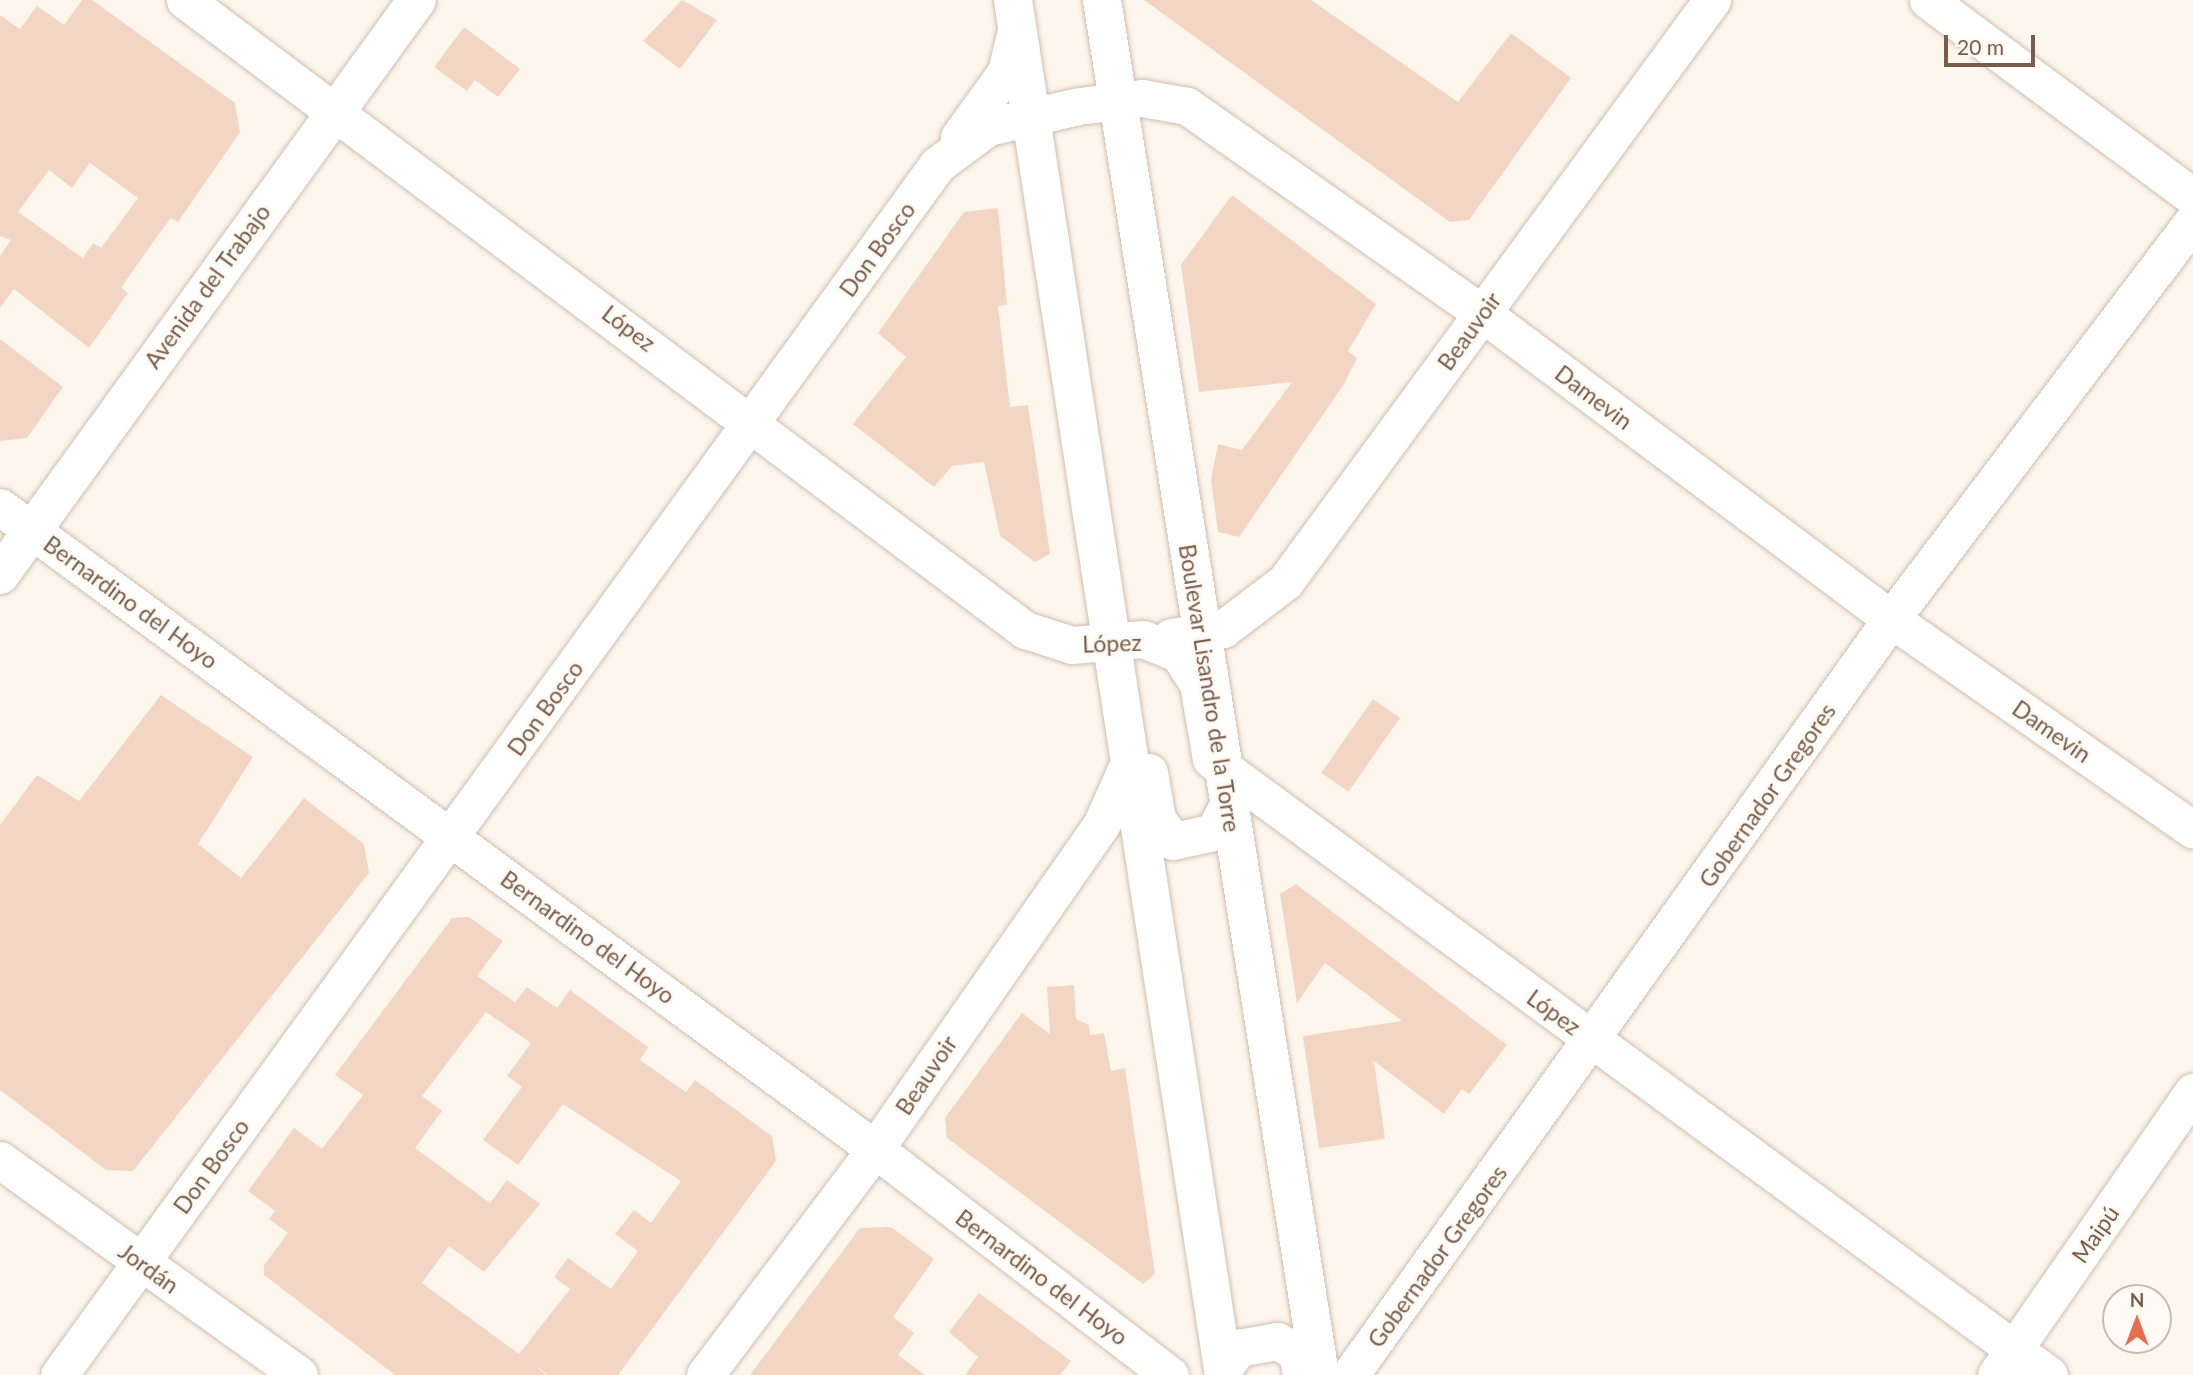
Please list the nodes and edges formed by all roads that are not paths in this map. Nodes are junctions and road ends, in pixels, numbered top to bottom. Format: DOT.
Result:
graph roads {
  1 [pos="186,0"];
  2 [pos="417,0"];
  3 [pos="1102,0"];
  4 [pos="1712,0"];
  5 [pos="1928,0"];
  6 [pos="1020,9"];
  7 [pos="1095,103"];
  8 [pos="336,107"];
  9 [pos="1032,114"];
  10 [pos="937,166"];
  11 [pos="2193,197"];
  12 [pos="2193,221"];
  13 [pos="1482,313"];
  14 [pos="755,423"];
  15 [pos="0,507"];
  16 [pos="32,529"];
  17 [pos="0,575"];
  18 [pos="1891,619"];
  19 [pos="1203,633"];
  20 [pos="1120,663"];
  21 [pos="1128,765"];
  22 [pos="1225,786"];
  23 [pos="2193,830"];
  24 [pos="451,836"];
  25 [pos="1594,1041"];
  26 [pos="2193,1092"];
  27 [pos="875,1149"];
  28 [pos="0,1160"];
  29 [pos="141,1263"];
  30 [pos="2005,1363"];
  31 [pos="1224,1373"];
  32 [pos="59,1375"];
  33 [pos="299,1375"];
  34 [pos="705,1375"];
  35 [pos="1170,1375"];
  36 [pos="1301,1375"];
  37 [pos="1320,1375"];
  38 [pos="1350,1375"];
  39 [pos="2049,1375"];
  1 -- 8 [label="street, López"];
  2 -- 8 [label="street, Avenida del Trabajo"];
  3 -- 7 [label="street, Boulevar Lisandro de la Torre"];
  4 -- 13 [label="street, Beauvoir"];
  5 -- 11 [label="street"];
  6 -- 7 [label="street, Damevin"];
  6 -- 9 [label="street"];
  6 -- 10 [label="street"];
  7 -- 9 [label="street, Don Bosco"];
  7 -- 13 [label="street, Damevin"];
  7 -- 19 [label="street, Boulevar Lisandro de la Torre"];
  8 -- 14 [label="street, López"];
  8 -- 16 [label="street, Avenida del Trabajo"];
  9 -- 10 [label="street, Don Bosco"];
  9 -- 20 [label="street"];
  10 -- 14 [label="street, Don Bosco"];
  12 -- 18 [label="street, Gobernador Gregores"];
  13 -- 18 [label="street, Damevin"];
  13 -- 19 [label="street, Beauvoir"];
  14 -- 20 [label="street, López"];
  14 -- 24 [label="street, Don Bosco"];
  15 -- 16 [label="street, Bernardino del Hoyo"];
  16 -- 17 [label="street, Avenida del Trabajo"];
  16 -- 24 [label="street, Bernardino del Hoyo"];
  18 -- 23 [label="street, Damevin"];
  18 -- 25 [label="street, Gobernador Gregores"];
  19 -- 20 [label="street, Beauvoir"];
  19 -- 22 [label="street, Boulevar Lisandro de la Torre"];
  20 -- 21 [label="street"];
  20 -- 22 [label="street, López"];
  20 -- 22 [label="street"];
  21 -- 27 [label="street, Beauvoir"];
  21 -- 31 [label="street"];
  22 -- 25 [label="street, López"];
  22 -- 37 [label="street, Boulevar Lisandro de la Torre"];
  24 -- 27 [label="street, Bernardino del Hoyo"];
  24 -- 29 [label="street, Don Bosco"];
  25 -- 30 [label="street, López"];
  25 -- 38 [label="street, Gobernador Gregores"];
  26 -- 30 [label="street, Maipú"];
  27 -- 34 [label="street, Beauvoir"];
  27 -- 35 [label="street, Bernardino del Hoyo"];
  28 -- 29 [label="street, Jordán"];
  29 -- 32 [label="street, Don Bosco"];
  29 -- 33 [label="street, Jordán"];
  30 -- 39 [label="street, López"];
  31 -- 36 [label="street"];
}
